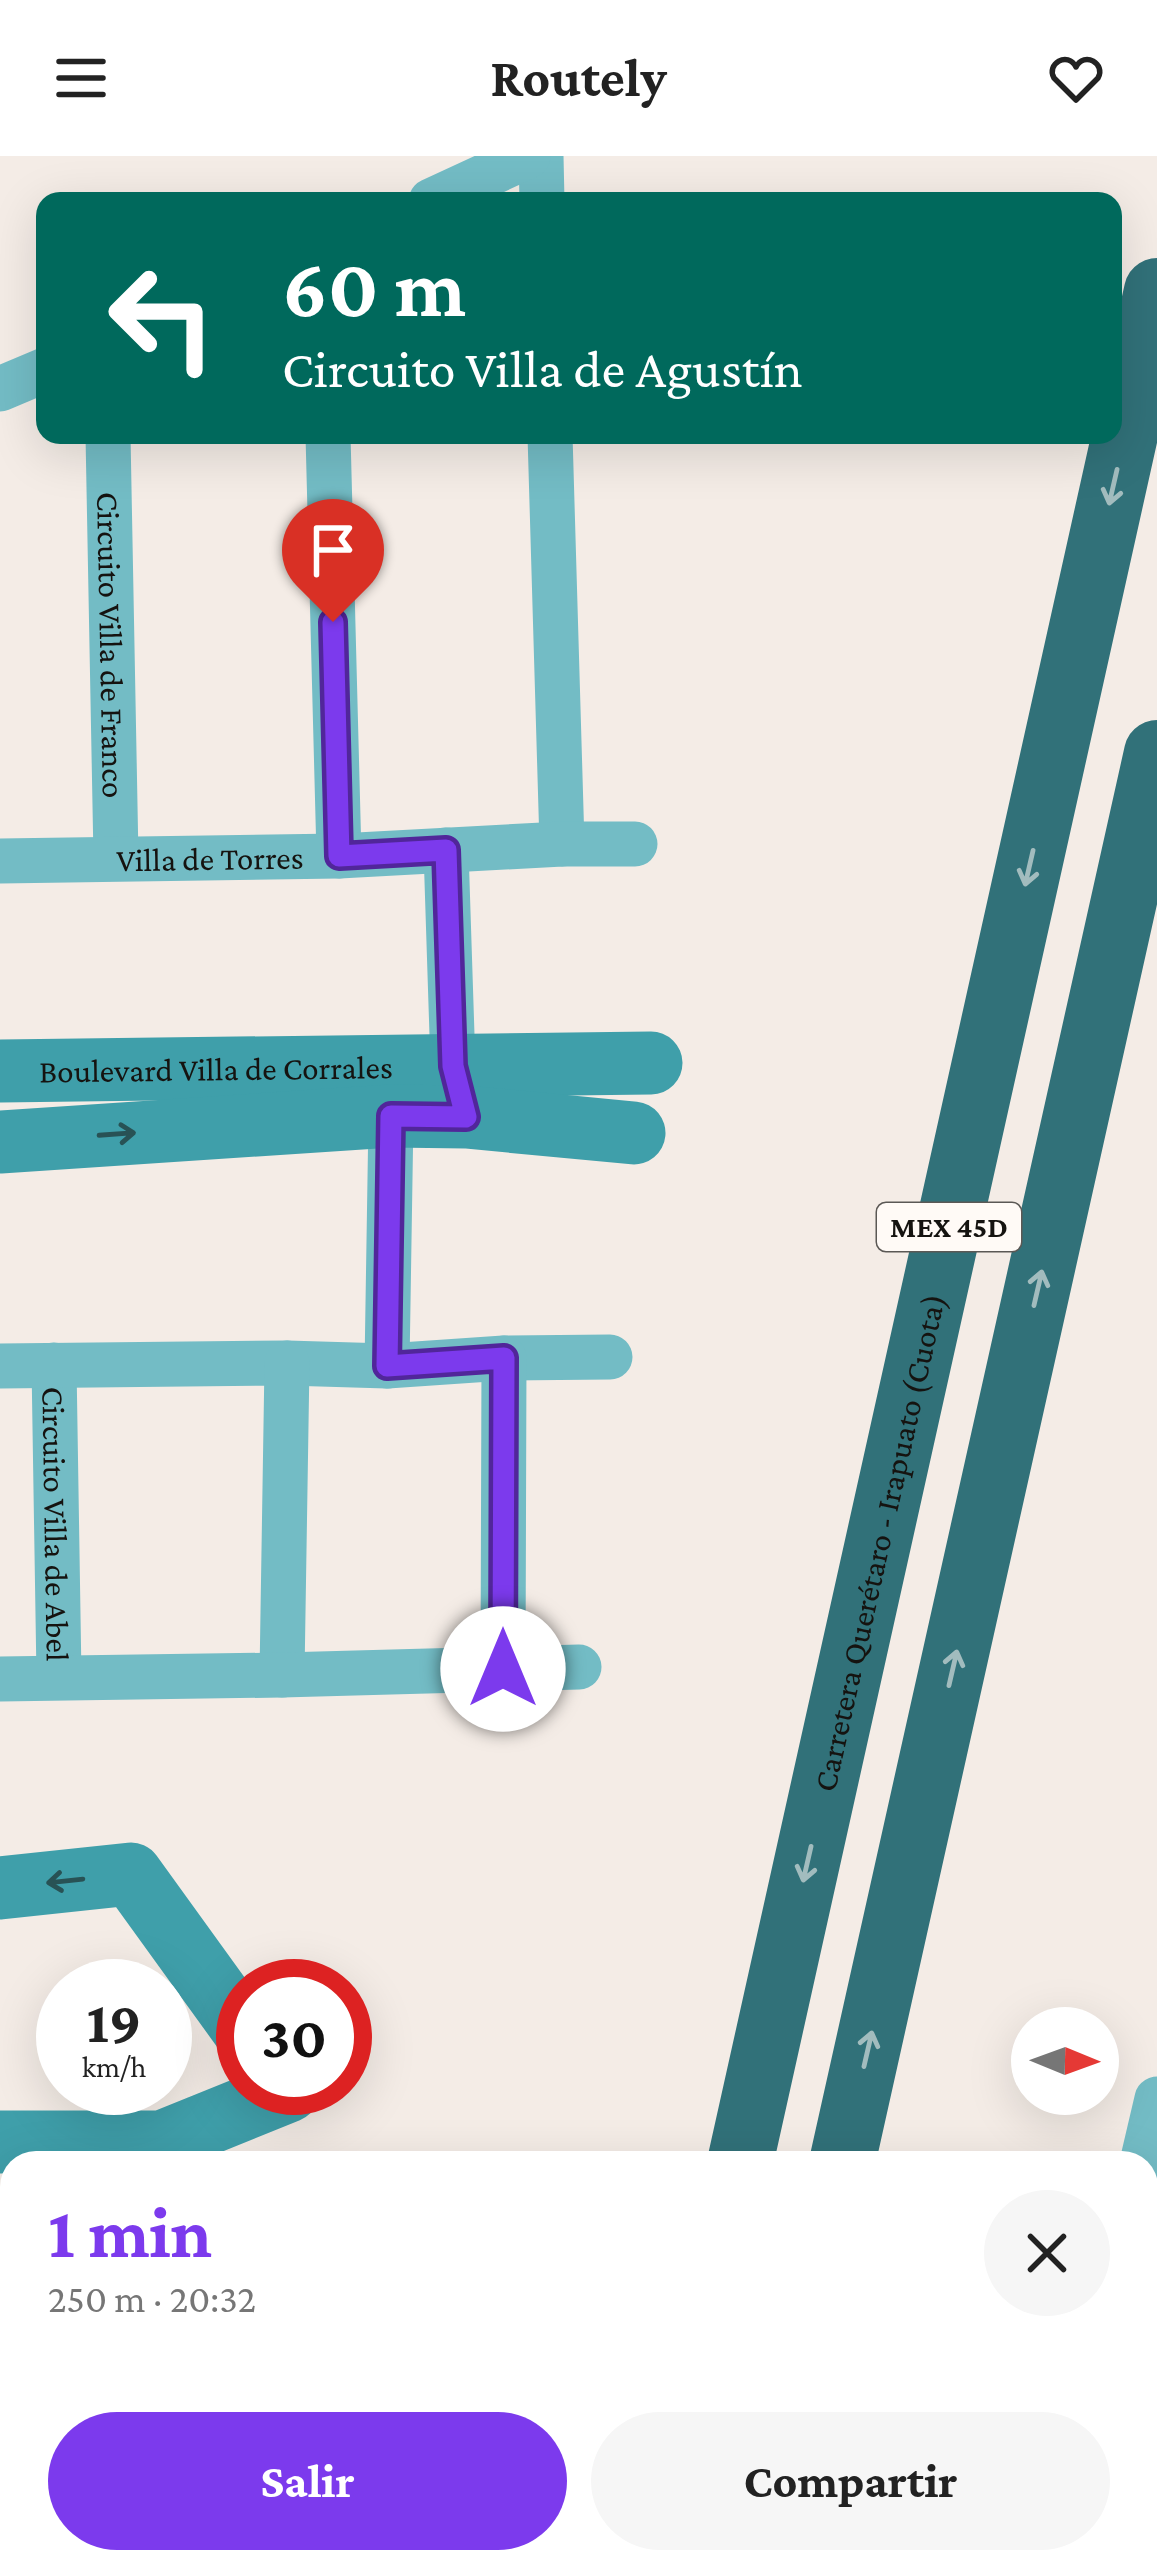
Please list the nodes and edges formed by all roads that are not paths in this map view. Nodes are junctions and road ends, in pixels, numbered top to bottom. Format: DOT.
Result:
graph roads {
  1 [pos="528,156"];
  2 [pos="541,156"];
  3 [pos="450,192"];
  4 [pos="542,192"];
  5 [pos="1157,291"];
  6 [pos="36,374"];
  7 [pos="0,389"];
  8 [pos="108,444"];
  9 [pos="328,444"];
  10 [pos="550,444"];
  11 [pos="1157,753"];
  12 [pos="562,844"];
  13 [pos="635,844"];
  14 [pos="446,850"];
  15 [pos="339,856"];
  16 [pos="116,858"];
  17 [pos="0,861"];
  18 [pos="651,1063"];
  19 [pos="0,1071"];
  20 [pos="381,1091"];
  21 [pos="460,1091"];
  22 [pos="634,1133"];
  23 [pos="0,1142"];
  24 [pos="610,1357"];
  25 [pos="504,1358"];
  26 [pos="287,1363"];
  27 [pos="54,1365"];
  28 [pos="0,1366"];
  29 [pos="387,1366"];
  30 [pos="579,1667"];
  31 [pos="503,1669"];
  32 [pos="282,1676"];
  33 [pos="59,1677"];
  34 [pos="0,1679"];
  35 [pos="0,1888"];
  36 [pos="216,1992"];
  37 [pos="1157,2099"];
  38 [pos="236,2115"];
  39 [pos="0,2142"];
  40 [pos="147,2151"];
  41 [pos="165,2151"];
  42 [pos="743,2151"];
  43 [pos="845,2151"];
  44 [pos="1145,2151"];
  1 -- 3 [label="street"];
  2 -- 4 [label="street"];
  5 -- 42 [label="highway, Carretera Querétaro - Irapuato (Cuota) / MEX 45D, one-way"];
  6 -- 7 [label="street"];
  8 -- 16 [label="street, Circuito Villa de Franco"];
  9 -- 15 [label="street"];
  10 -- 12 [label="street"];
  43 -- 11 [label="highway, MEX 45D, one-way"];
  12 -- 13 [label="street, Villa de Torres"];
  12 -- 14 [label="street, Villa de Torres"];
  14 -- 15 [label="street, Villa de Torres"];
  14 -- 21 [label="street"];
  15 -- 16 [label="street, Villa de Torres"];
  16 -- 17 [label="street, Villa de Torres"];
  18 -- 21 [label="street, Boulevard Villa de Corrales"];
  19 -- 20 [label="street, Boulevard Villa de Corrales"];
  20 -- 21 [label="street, Boulevard Villa de Corrales"];
  23 -- 20 [label="street, Boulevard Villa de Corrales, one-way"];
  20 -- 29 [label="street"];
  21 -- 22 [label="street, Boulevard Villa de Corrales"];
  24 -- 25 [label="street"];
  25 -- 29 [label="street"];
  25 -- 31 [label="street"];
  26 -- 27 [label="street"];
  26 -- 29 [label="street"];
  26 -- 32 [label="street"];
  27 -- 28 [label="street, Circuito Villa de Abel"];
  27 -- 33 [label="street, Circuito Villa de Abel"];
  30 -- 31 [label="street"];
  31 -- 32 [label="street"];
  32 -- 33 [label="street"];
  33 -- 34 [label="street, Circuito Villa de Abel"];
  36 -- 35 [label="street, one-way"];
  37 -- 44 [label="street"];
  38 -- 41 [label="street"];
  39 -- 40 [label="street"];
}
